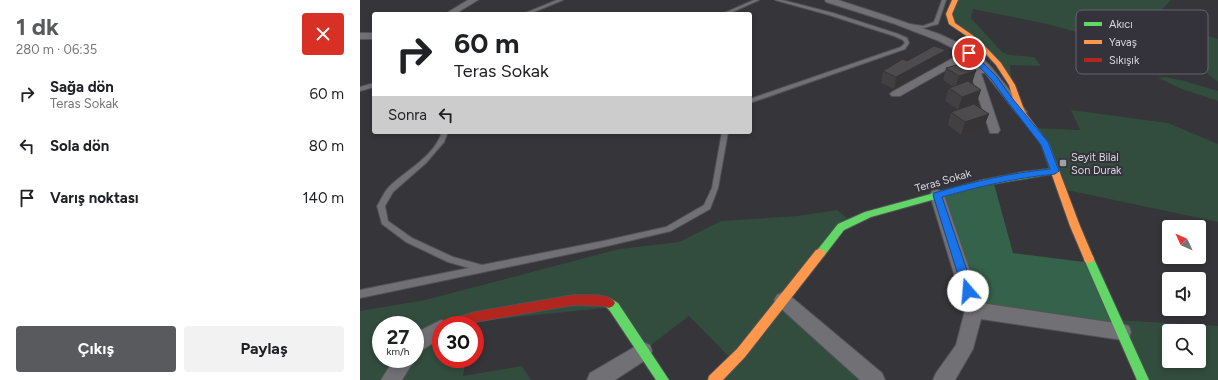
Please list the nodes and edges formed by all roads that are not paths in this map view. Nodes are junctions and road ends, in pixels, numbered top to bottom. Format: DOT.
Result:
graph roads {
  1 [pos="474,0"];
  2 [pos="561,0"];
  3 [pos="757,0"];
  4 [pos="777,0"];
  5 [pos="828,0"];
  6 [pos="944,0"];
  7 [pos="955,0"];
  8 [pos="453,12"];
  9 [pos="530,12"];
  10 [pos="729,12"];
  11 [pos="906,25"];
  12 [pos="360,36"];
  13 [pos="372,36"];
  14 [pos="969,53"];
  15 [pos="986,68"];
  16 [pos="372,86"];
  17 [pos="360,89"];
  18 [pos="896,94"];
  19 [pos="752,100"];
  20 [pos="1021,112"];
  21 [pos="994,130"];
  22 [pos="444,134"];
  23 [pos="725,134"];
  24 [pos="1055,171"];
  25 [pos="937,195"];
  26 [pos="484,269"];
  27 [pos="360,294"];
  28 [pos="783,300"];
  29 [pos="974,310"];
  30 [pos="481,316"];
  31 [pos="1122,332"];
  32 [pos="643,351"];
  33 [pos="399,368"];
  34 [pos="945,379"];
  35 [pos="391,380"];
  36 [pos="597,380"];
  37 [pos="663,380"];
  38 [pos="714,380"];
  39 [pos="875,380"];
  40 [pos="1143,380"];
  1 -- 8 [label="street"];
  2 -- 9 [label="lane"];
  3 -- 10 [label="lane"];
  4 -- 19 [label="lane"];
  5 -- 11 [label="street"];
  6 -- 11 [label="lane"];
  7 -- 20 [label="street"];
  11 -- 14 [label="street"];
  12 -- 13 [label="street"];
  14 -- 15 [label="street"];
  14 -- 18 [label="street"];
  15 -- 20 [label="street"];
  15 -- 21 [label="street"];
  16 -- 17 [label="lane"];
  20 -- 24 [label="street"];
  22 -- 26 [label="lane"];
  23 -- 26 [label="lane"];
  24 -- 25 [label="street, Teras Sokak"];
  24 -- 31 [label="street"];
  25 -- 28 [label="street, Teras Sokak"];
  25 -- 29 [label="street"];
  26 -- 27 [label="lane"];
  28 -- 38 [label="street"];
  28 -- 39 [label="street"];
  29 -- 31 [label="street"];
  29 -- 34 [label="street"];
  30 -- 32 [label="street"];
  31 -- 40 [label="street"];
  32 -- 36 [label="street"];
  32 -- 37 [label="street"];
  33 -- 35 [label="street"];
}
